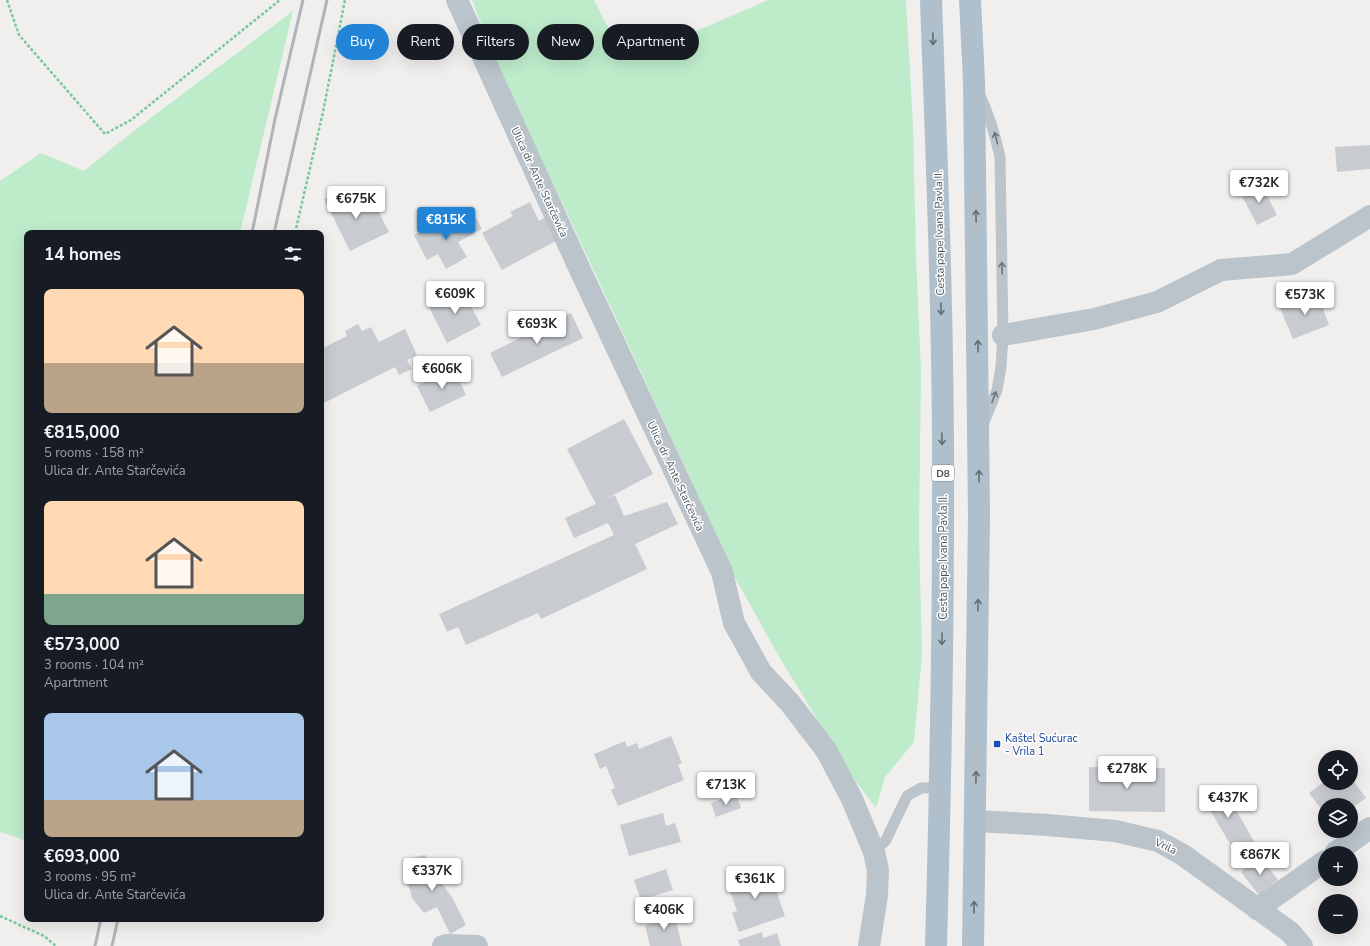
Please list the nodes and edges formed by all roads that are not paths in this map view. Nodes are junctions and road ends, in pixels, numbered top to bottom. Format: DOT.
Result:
graph roads {
  1 [pos="457,0"];
  2 [pos="931,0"];
  3 [pos="970,0"];
  4 [pos="974,81"];
  5 [pos="1370,216"];
  6 [pos="1003,335"];
  7 [pos="979,433"];
  8 [pos="940,787"];
  9 [pos="976,821"];
  10 [pos="1370,828"];
  11 [pos="1345,846"];
  12 [pos="874,852"];
  13 [pos="1318,866"];
  14 [pos="1257,909"];
  15 [pos="444,946"];
  16 [pos="477,946"];
  17 [pos="869,946"];
  18 [pos="936,946"];
  19 [pos="973,946"];
  20 [pos="1302,946"];
  1 -- 12 [label="street, Ulica dr. Ante Starčevića"];
  2 -- 8 [label="main road, Cesta pape Ivana Pavla II. / D8, one-way"];
  3 -- 4 [label="main road"];
  6 -- 4 [label="lane, one-way"];
  7 -- 4 [label="main road, one-way"];
  5 -- 6 [label="street"];
  7 -- 6 [label="lane, one-way"];
  9 -- 7 [label="main road, one-way"];
  8 -- 12 [label="lane"];
  8 -- 18 [label="main road, Cesta pape Ivana Pavla II. / D8"];
  9 -- 14 [label="street, Vrila"];
  19 -- 9 [label="main road, one-way"];
  10 -- 11 [label="street"];
  12 -- 17 [label="street, Ulica dr. Ante Starčevića"];
  13 -- 14 [label="street"];
  14 -- 20 [label="street, Vrila"];
  15 -- 16 [label="street"];
}
